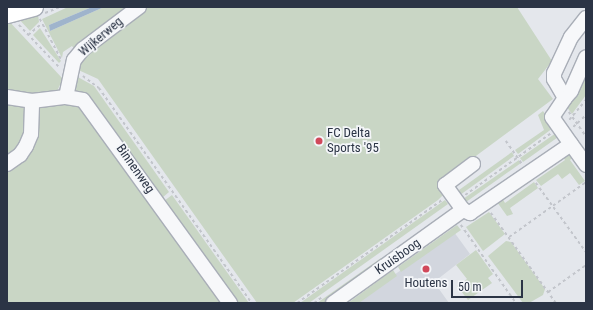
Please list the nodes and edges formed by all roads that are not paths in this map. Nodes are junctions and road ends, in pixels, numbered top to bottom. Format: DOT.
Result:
graph roads {
  1 [pos="34,7"];
  2 [pos="139,7"];
  3 [pos="11,18"];
  4 [pos="586,18"];
  5 [pos="586,57"];
  6 [pos="7,97"];
  7 [pos="66,97"];
  8 [pos="564,100"];
  9 [pos="32,101"];
  10 [pos="571,144"];
  11 [pos="7,164"];
  12 [pos="473,164"];
  13 [pos="586,165"];
  14 [pos="461,216"];
  15 [pos="230,303"];
  16 [pos="333,303"];
  1 -- 3 [label="main road"];
  2 -- 7 [label="street, Wijkerweg"];
  4 -- 8 [label="street"];
  5 -- 8 [label="street"];
  6 -- 9 [label="street, Binnenweg"];
  7 -- 9 [label="street, Binnenweg"];
  7 -- 15 [label="street, Binnenweg"];
  8 -- 10 [label="street"];
  9 -- 11 [label="street"];
  10 -- 13 [label="street"];
  10 -- 14 [label="street, Kruisboog"];
  12 -- 14 [label="street"];
  14 -- 16 [label="street, Kruisboog"];
}
